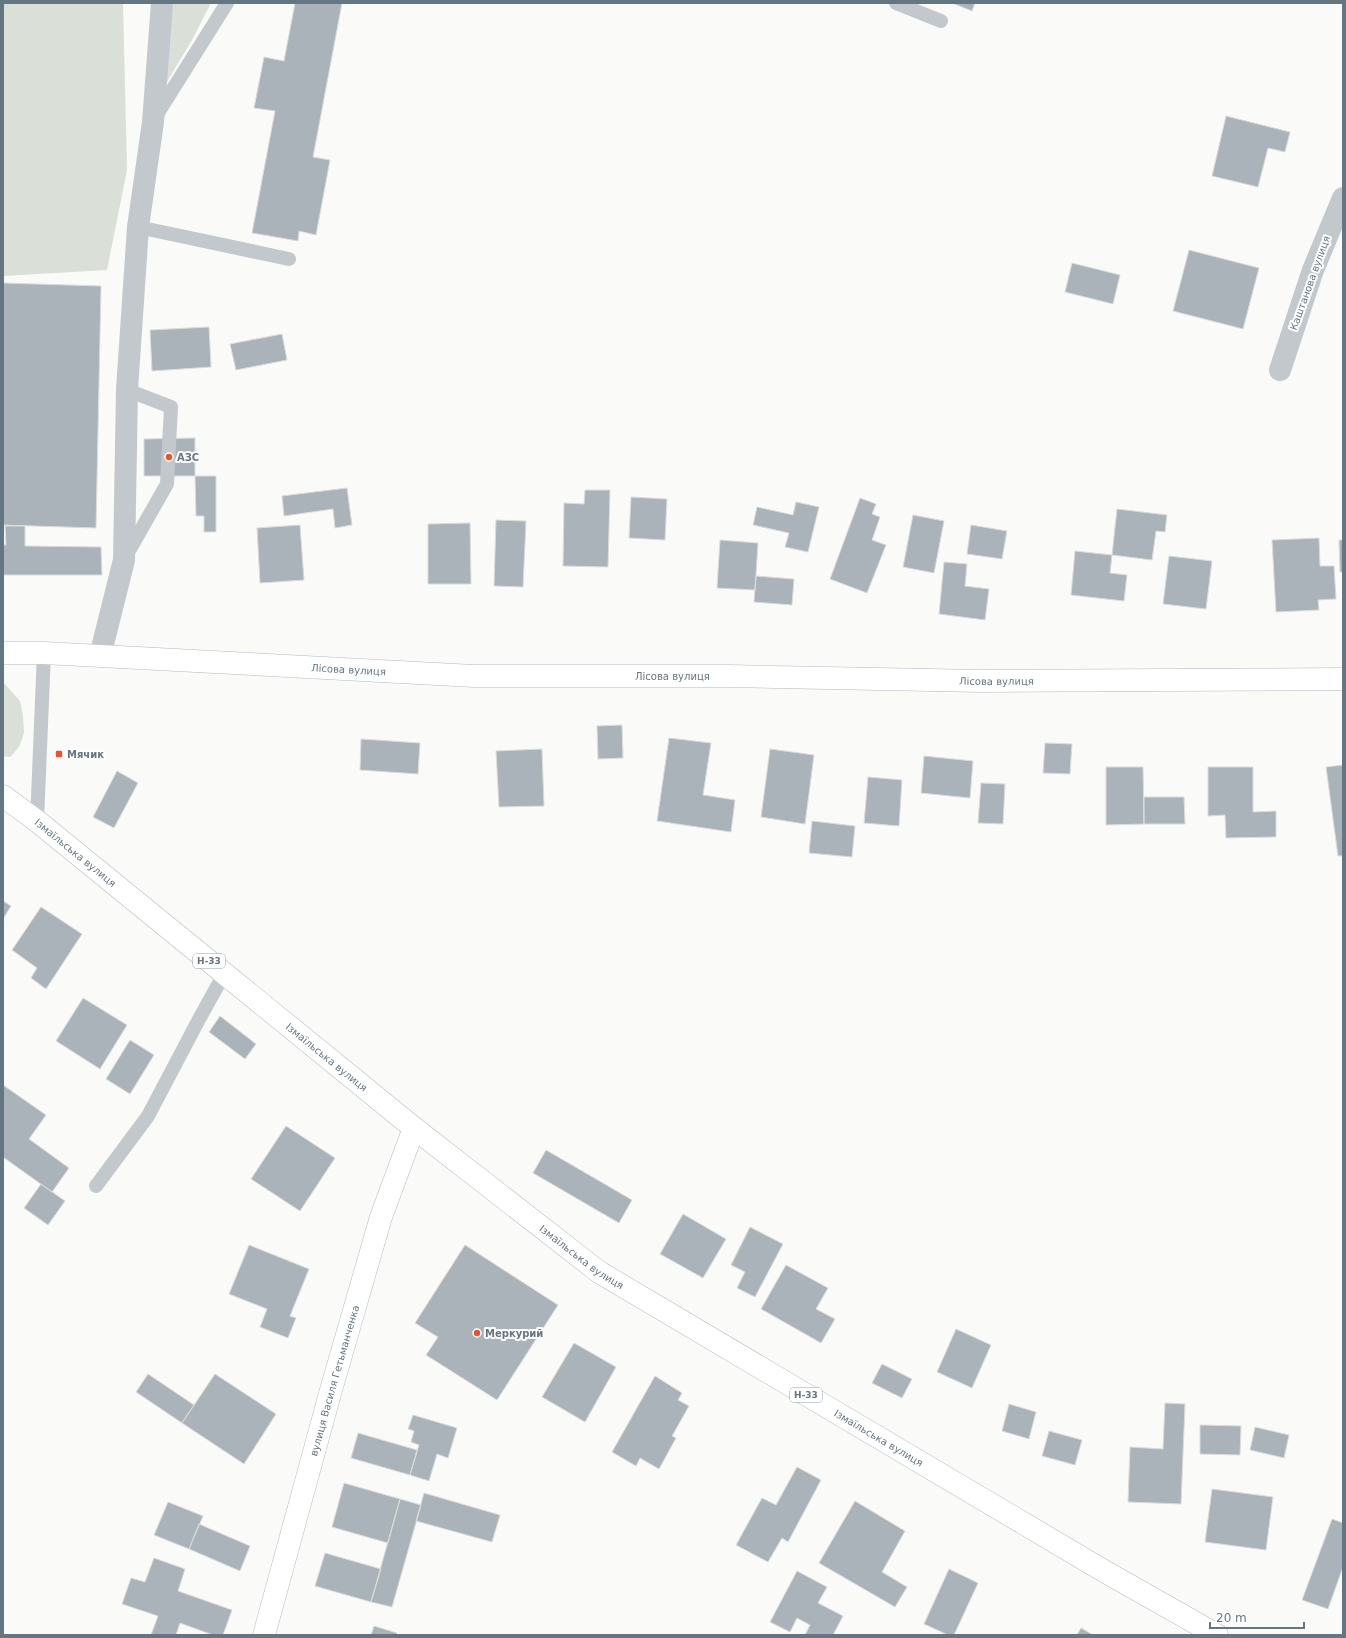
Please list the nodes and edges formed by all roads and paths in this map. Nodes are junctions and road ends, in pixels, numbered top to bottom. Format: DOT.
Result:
graph roads {
  1 [pos="162,3"];
  2 [pos="227,3"];
  3 [pos="896,3"];
  4 [pos="941,21"];
  5 [pos="153,122"];
  6 [pos="1343,198"];
  7 [pos="138,227"];
  8 [pos="289,259"];
  9 [pos="1280,370"];
  10 [pos="127,390"];
  11 [pos="124,560"];
  12 [pos="3,653"];
  13 [pos="44,653"];
  14 [pos="100,656"];
  15 [pos="1343,679"];
  16 [pos="3,796"];
  17 [pos="37,822"];
  18 [pos="224,974"];
  19 [pos="414,1128"];
  20 [pos="96,1186"];
  21 [pos="264,1635"];
  22 [pos="1217,1635"];
  1 -- 5 [label="street"];
  2 -- 5 [label="lane"];
  3 -- 4 [label="lane"];
  5 -- 7 [label="street"];
  6 -- 9 [label="street, Каштанова вулиця"];
  7 -- 8 [label="lane"];
  7 -- 10 [label="street"];
  10 -- 11 [label="street"];
  10 -- 11 [label="lane"];
  11 -- 14 [label="street"];
  12 -- 13 [label="main road, Лісова вулиця"];
  13 -- 14 [label="main road, Лісова вулиця"];
  13 -- 17 [label="lane"];
  14 -- 15 [label="main road, Лісова вулиця"];
  16 -- 17 [label="main road, Ізмаїльська вулиця / Н-33"];
  17 -- 18 [label="main road, Ізмаїльська вулиця / Н-33"];
  18 -- 19 [label="main road, Ізмаїльська вулиця / Н-33"];
  18 -- 20 [label="lane"];
  19 -- 21 [label="main road, вулиця Василя Гетьманченка"];
  19 -- 22 [label="main road, Ізмаїльська вулиця / Н-33"];
}
